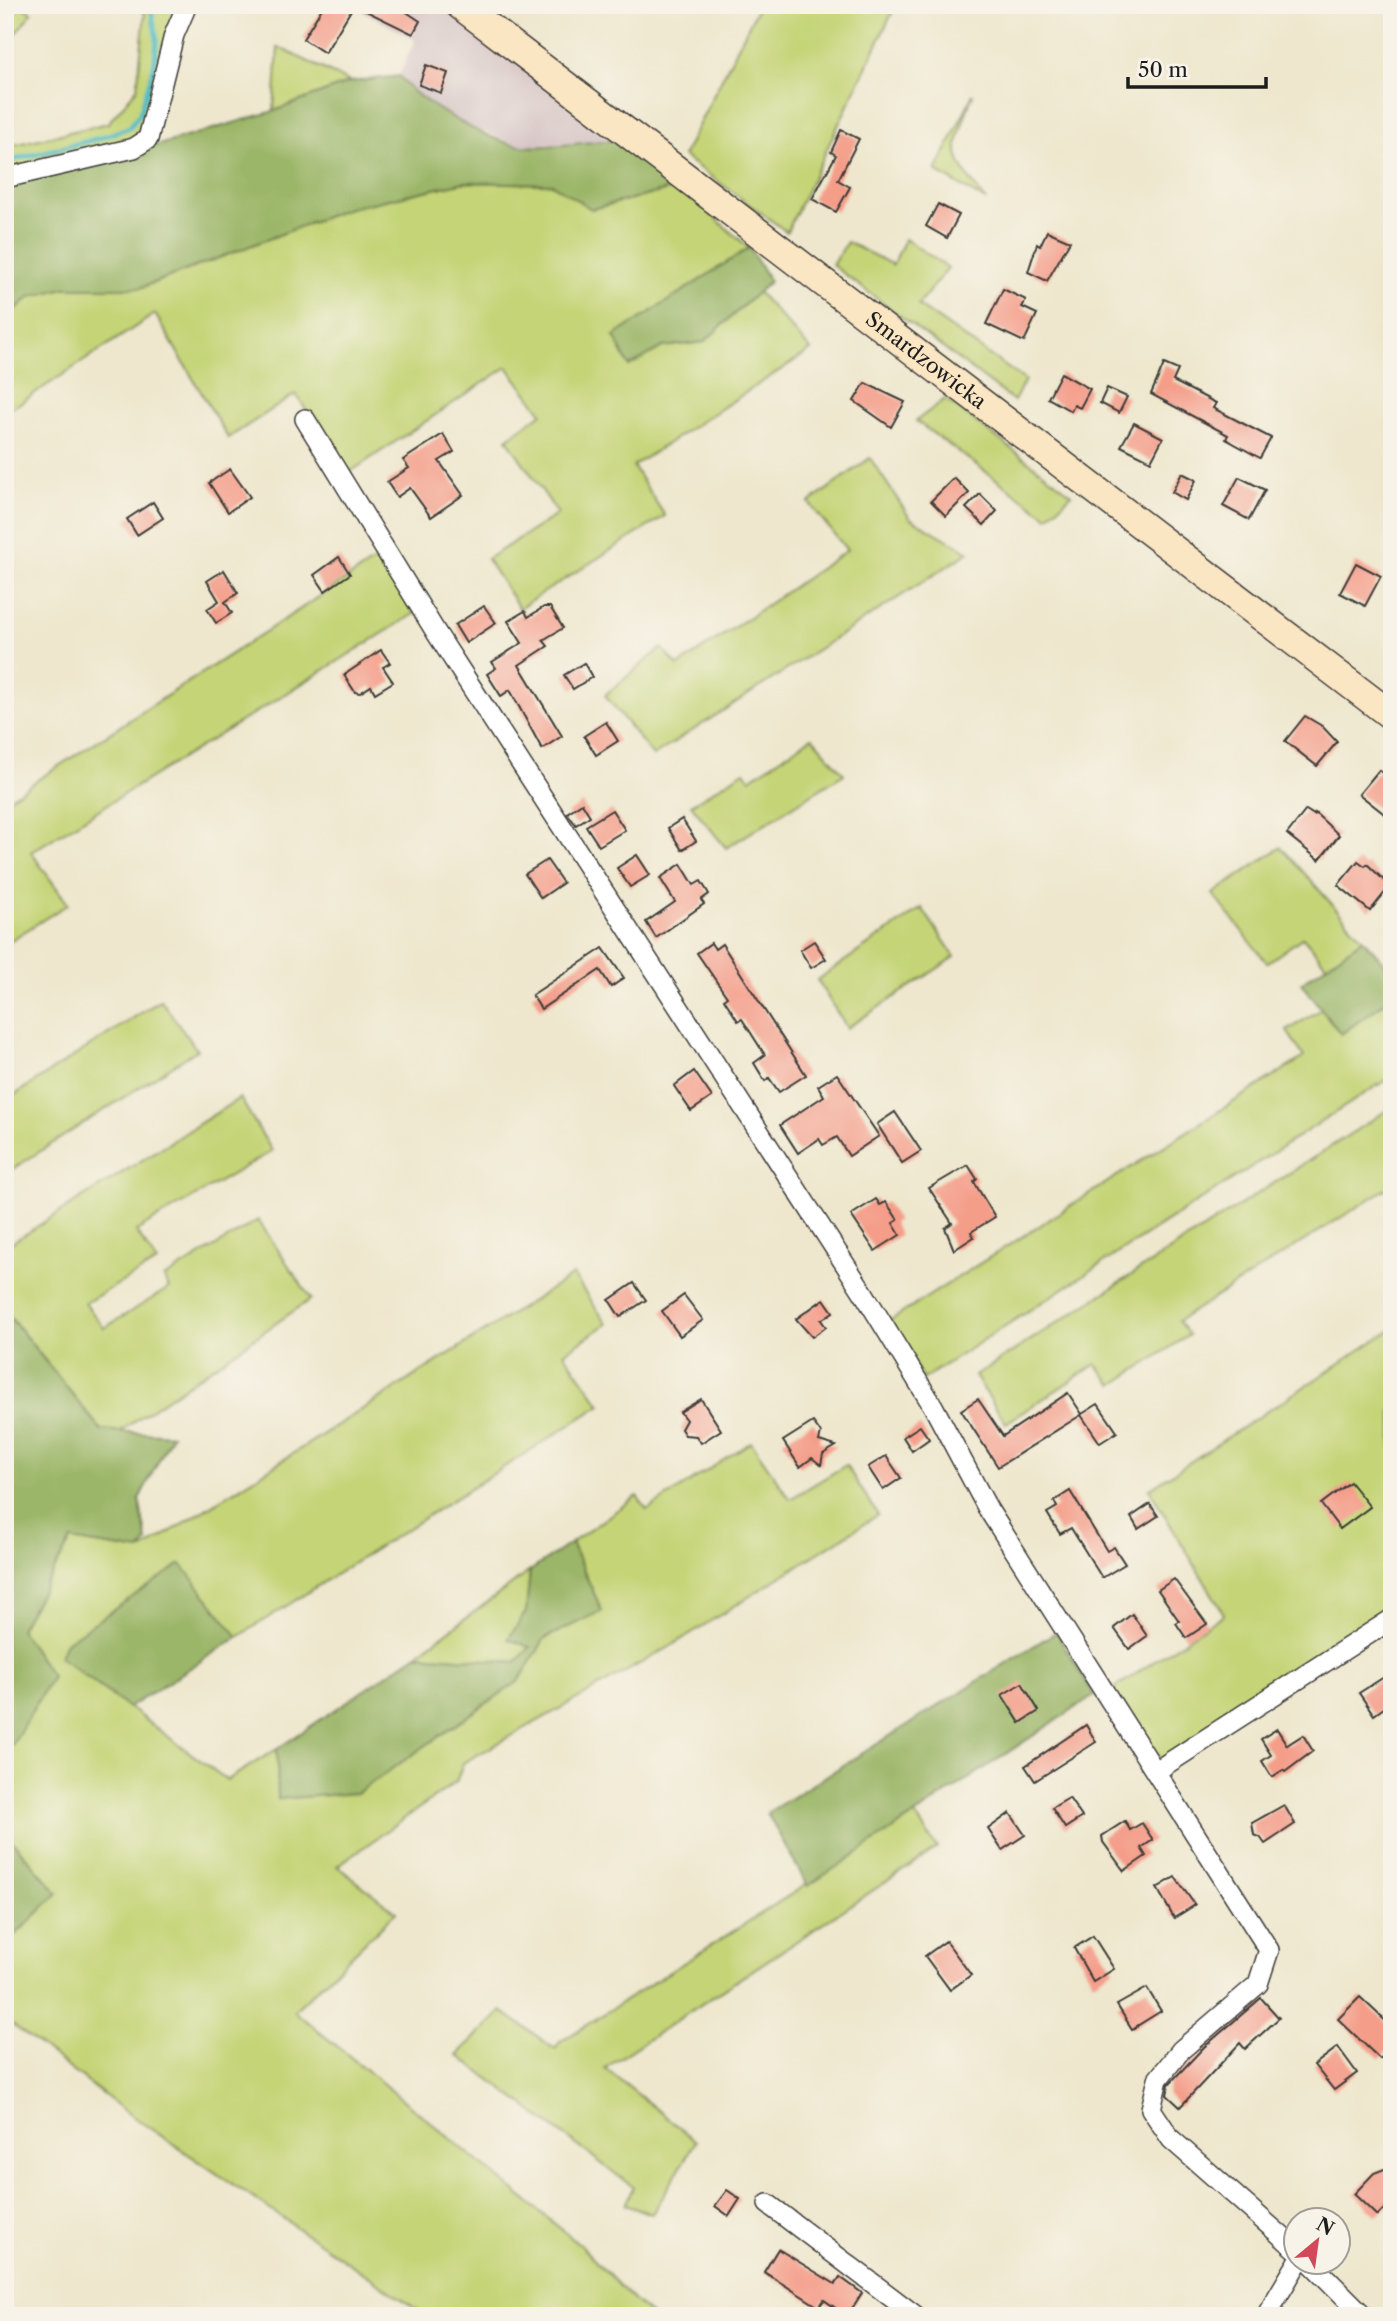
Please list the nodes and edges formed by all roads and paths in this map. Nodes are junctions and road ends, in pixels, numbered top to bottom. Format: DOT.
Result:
graph roads {
  1 [pos="187,5"];
  2 [pos="460,5"];
  3 [pos="5,178"];
  4 [pos="305,419"];
  5 [pos="1392,716"];
  6 [pos="1392,1619"];
  7 [pos="1156,1771"];
  8 [pos="768,2204"];
  9 [pos="1282,2237"];
  10 [pos="1289,2276"];
  11 [pos="1324,2276"];
  12 [pos="916,2316"];
  13 [pos="1266,2316"];
  14 [pos="1364,2316"];
  1 -- 3 [label="street"];
  2 -- 5 [label="street, Smardzowicka"];
  4 -- 7 [label="street"];
  6 -- 7 [label="street"];
  7 -- 9 [label="street"];
  8 -- 12 [label="street"];
  10 -- 13 [label="street"];
  11 -- 14 [label="street"];
}
